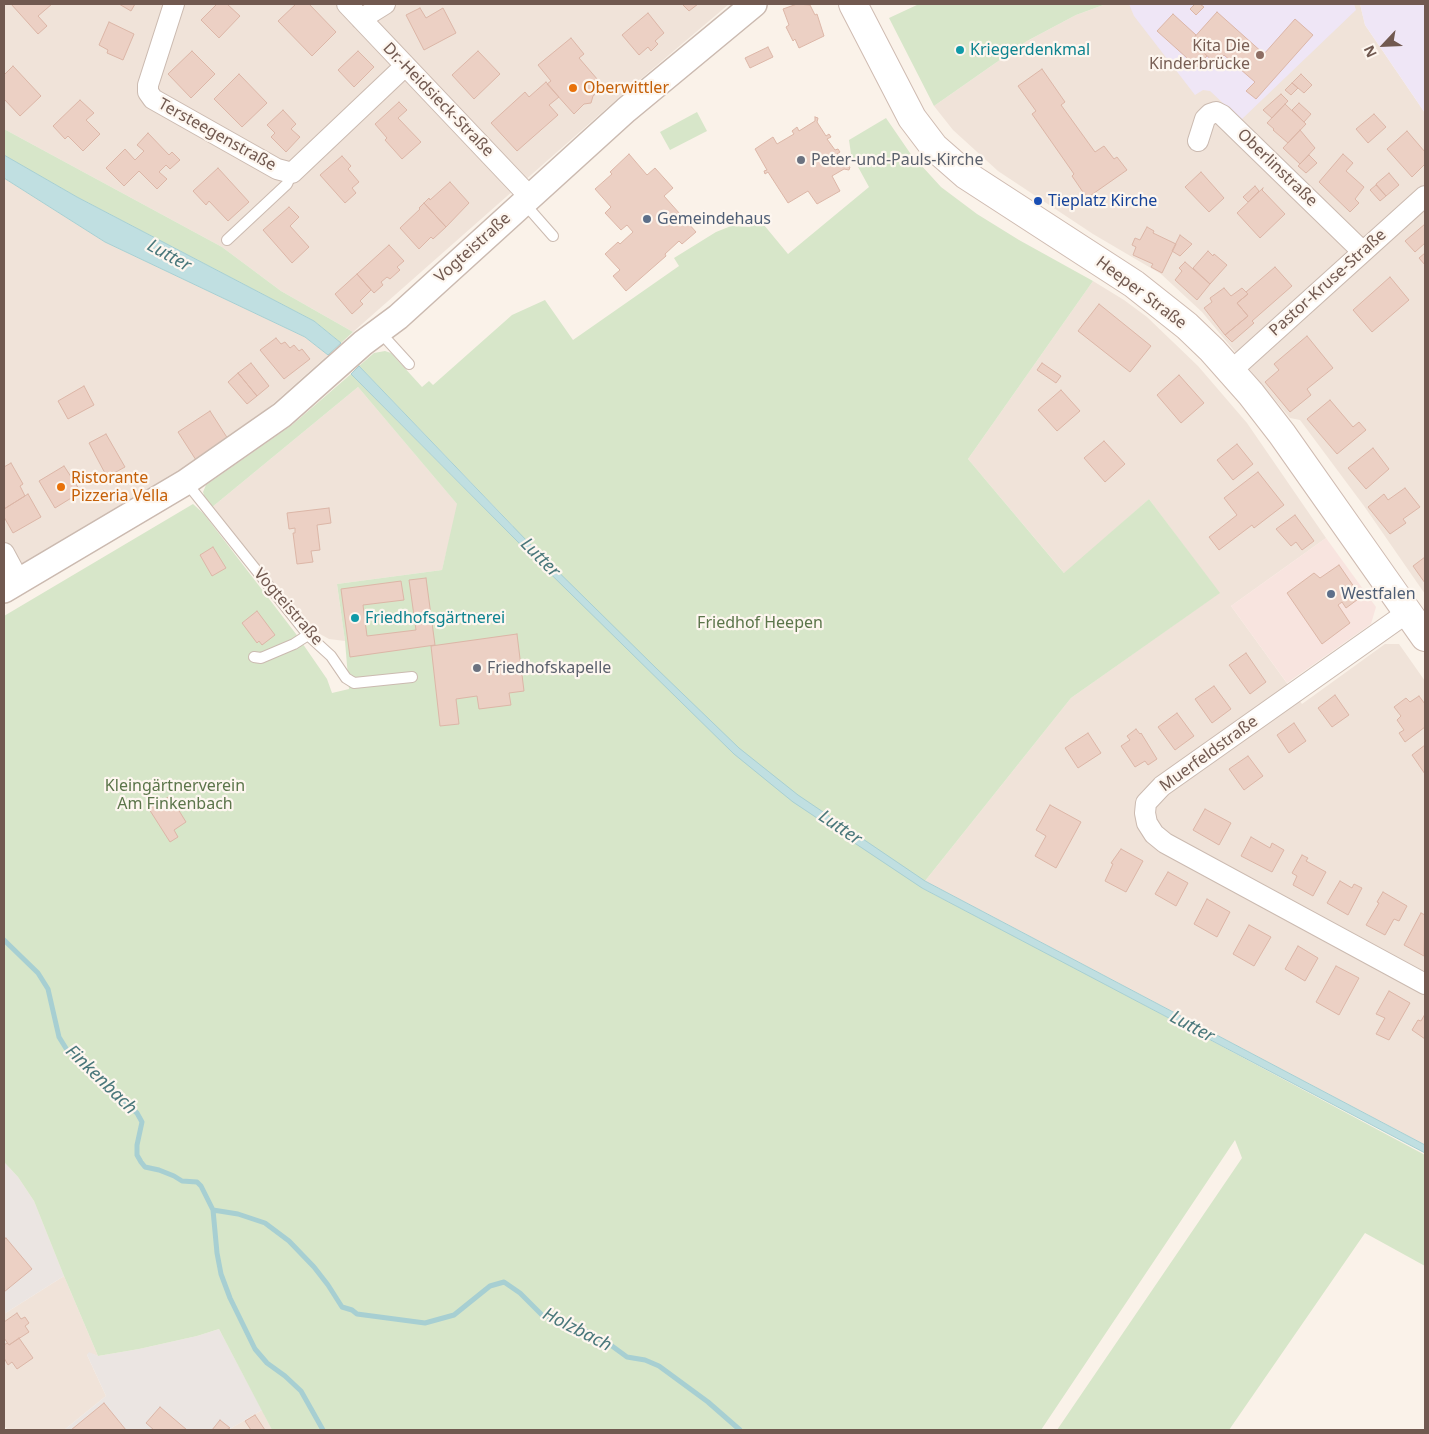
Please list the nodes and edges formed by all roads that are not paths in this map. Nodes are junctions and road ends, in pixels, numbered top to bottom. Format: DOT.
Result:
graph roads {
  1 [pos="174,4"];
  2 [pos="347,4"];
  3 [pos="386,4"];
  4 [pos="754,4"];
  5 [pos="853,4"];
  6 [pos="361,19"];
  7 [pos="404,66"];
  8 [pos="1198,141"];
  9 [pos="292,173"];
  10 [pos="1425,196"];
  11 [pos="526,200"];
  12 [pos="553,236"];
  13 [pos="227,240"];
  14 [pos="1363,252"];
  15 [pos="379,331"];
  16 [pos="409,364"];
  17 [pos="1231,371"];
  18 [pos="186,482"];
  19 [pos="4,553"];
  20 [pos="11,586"];
  21 [pos="1408,612"];
  22 [pos="308,634"];
  23 [pos="1425,637"];
  24 [pos="254,657"];
  25 [pos="412,677"];
  26 [pos="1425,984"];
  1 -- 9 [label="street, Tersteegenstraße"];
  2 -- 6 [label="street, Dr.-Heidsieck-Straße"];
  3 -- 6 [label="street"];
  4 -- 11 [label="street, Vogteistraße"];
  5 -- 17 [label="main road, Heeper Straße"];
  6 -- 7 [label="street, Dr.-Heidsieck-Straße"];
  7 -- 9 [label="street, Tersteegenstraße"];
  7 -- 11 [label="street, Dr.-Heidsieck-Straße"];
  8 -- 14 [label="street, Oberlinstraße"];
  9 -- 13 [label="lane, Tersteegenstraße"];
  10 -- 14 [label="street, Pastor-Kruse-Straße"];
  11 -- 12 [label="lane"];
  11 -- 15 [label="street, Vogteistraße"];
  14 -- 17 [label="street, Pastor-Kruse-Straße"];
  15 -- 16 [label="lane"];
  15 -- 18 [label="street, Vogteistraße"];
  17 -- 21 [label="main road, Heeper Straße"];
  18 -- 20 [label="street, Vogteistraße"];
  18 -- 22 [label="lane, Vogteistraße"];
  19 -- 20 [label="street"];
  21 -- 23 [label="main road, Heeper Straße"];
  21 -- 26 [label="street, Muerfeldstraße"];
  22 -- 24 [label="lane"];
  22 -- 25 [label="lane, Vogteistraße"];
}
